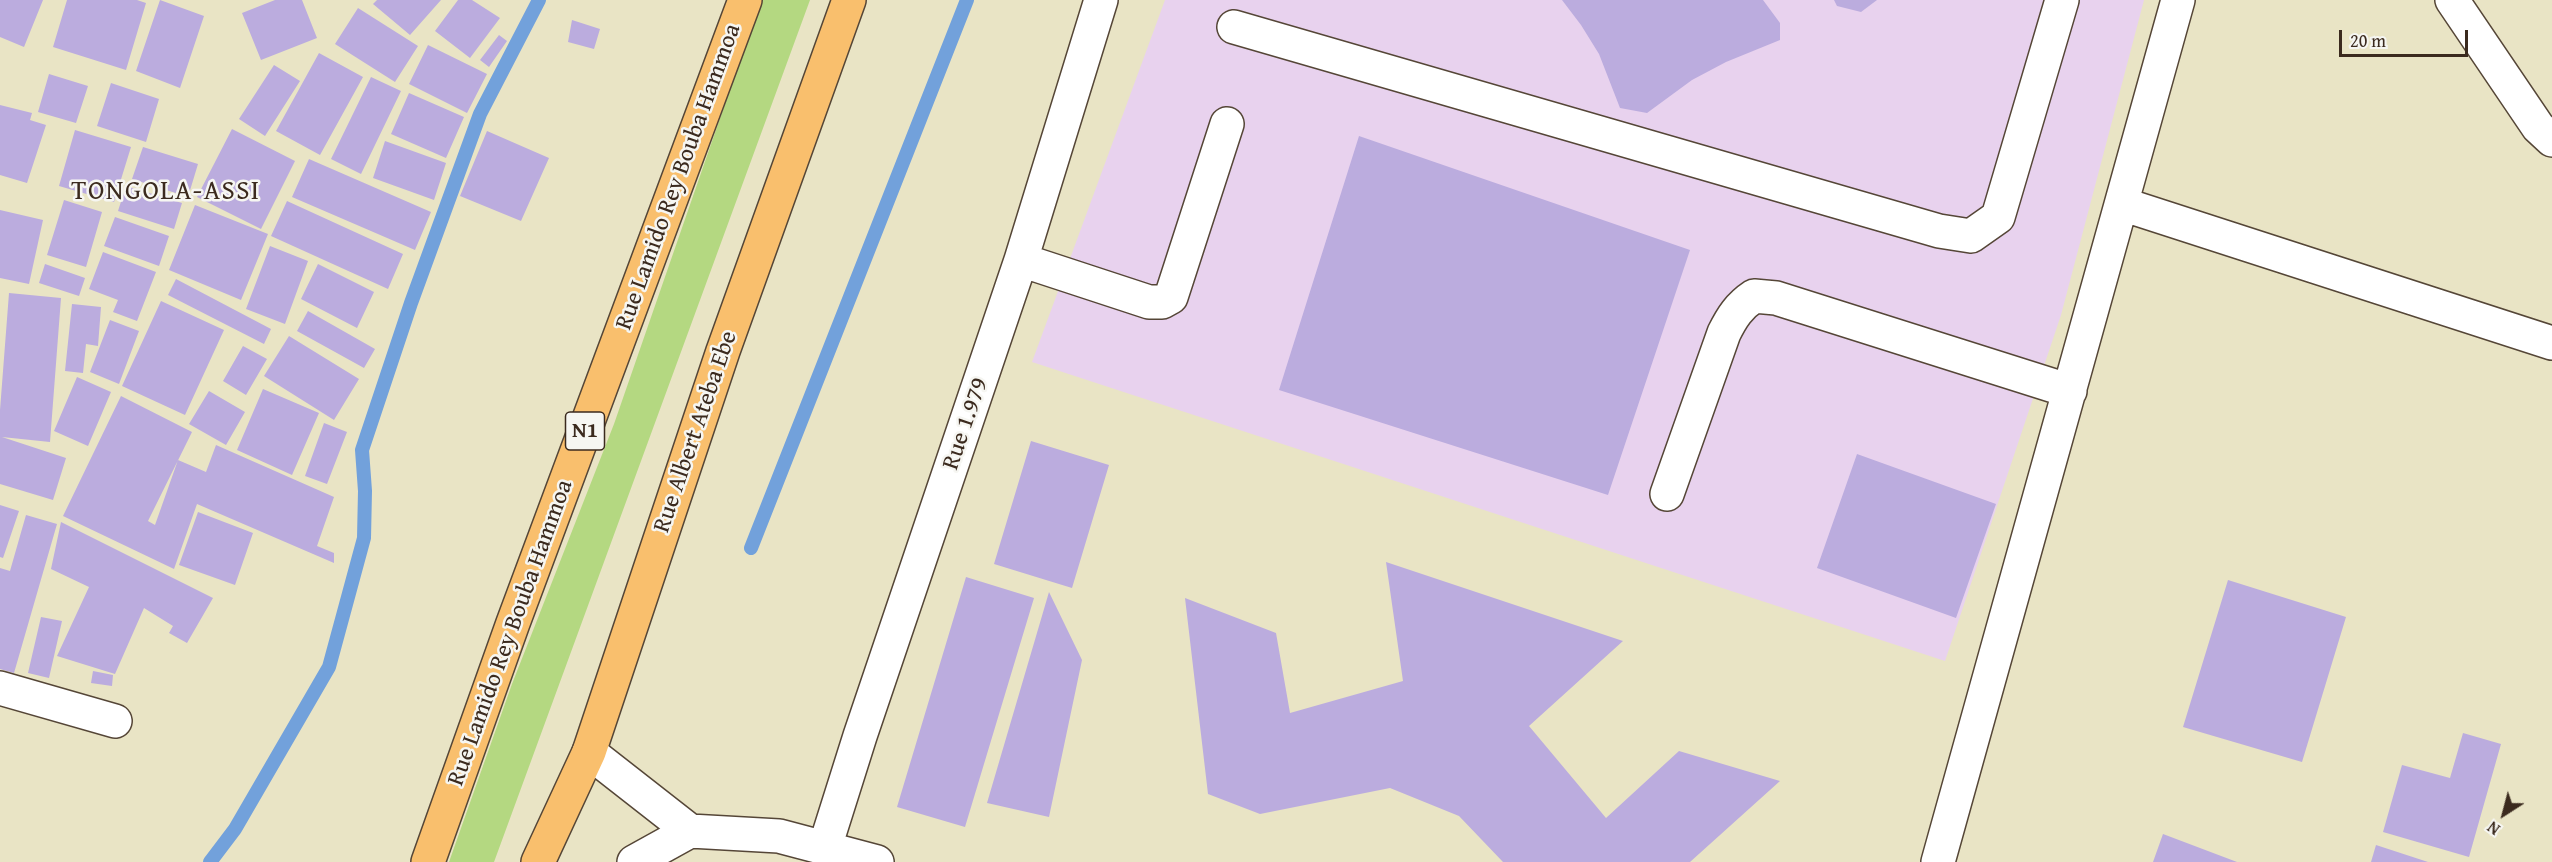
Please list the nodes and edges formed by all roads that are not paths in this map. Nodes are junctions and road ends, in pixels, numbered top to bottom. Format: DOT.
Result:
graph roads {
  1 [pos="745,0"];
  2 [pos="849,0"];
  3 [pos="1101,0"];
  4 [pos="2061,0"];
  5 [pos="2178,0"];
  6 [pos="2452,0"];
  7 [pos="1234,27"];
  8 [pos="1227,124"];
  9 [pos="2552,141"];
  10 [pos="2122,204"];
  11 [pos="1021,260"];
  12 [pos="2552,343"];
  13 [pos="2070,392"];
  14 [pos="1667,494"];
  15 [pos="0,688"];
  16 [pos="115,721"];
  17 [pos="590,752"];
  18 [pos="690,831"];
  19 [pos="825,847"];
  20 [pos="428,862"];
  21 [pos="538,862"];
  22 [pos="634,862"];
  23 [pos="877,862"];
  24 [pos="1938,862"];
  1 -- 20 [label="highway, Rue Lamido Rey Bouba Hammoa / N1"];
  2 -- 17 [label="highway, Rue Albert Ateba Ebe"];
  3 -- 11 [label="street, Rue 1.979"];
  4 -- 7 [label="street"];
  5 -- 10 [label="street"];
  6 -- 9 [label="street"];
  8 -- 11 [label="street"];
  10 -- 12 [label="street"];
  10 -- 13 [label="street"];
  11 -- 19 [label="street, Rue 1.979"];
  13 -- 14 [label="street"];
  13 -- 24 [label="street"];
  15 -- 16 [label="street"];
  17 -- 18 [label="street"];
  17 -- 21 [label="highway, Rue Albert Ateba Ebe"];
  18 -- 19 [label="street"];
  18 -- 22 [label="street"];
  19 -- 23 [label="street"];
}
